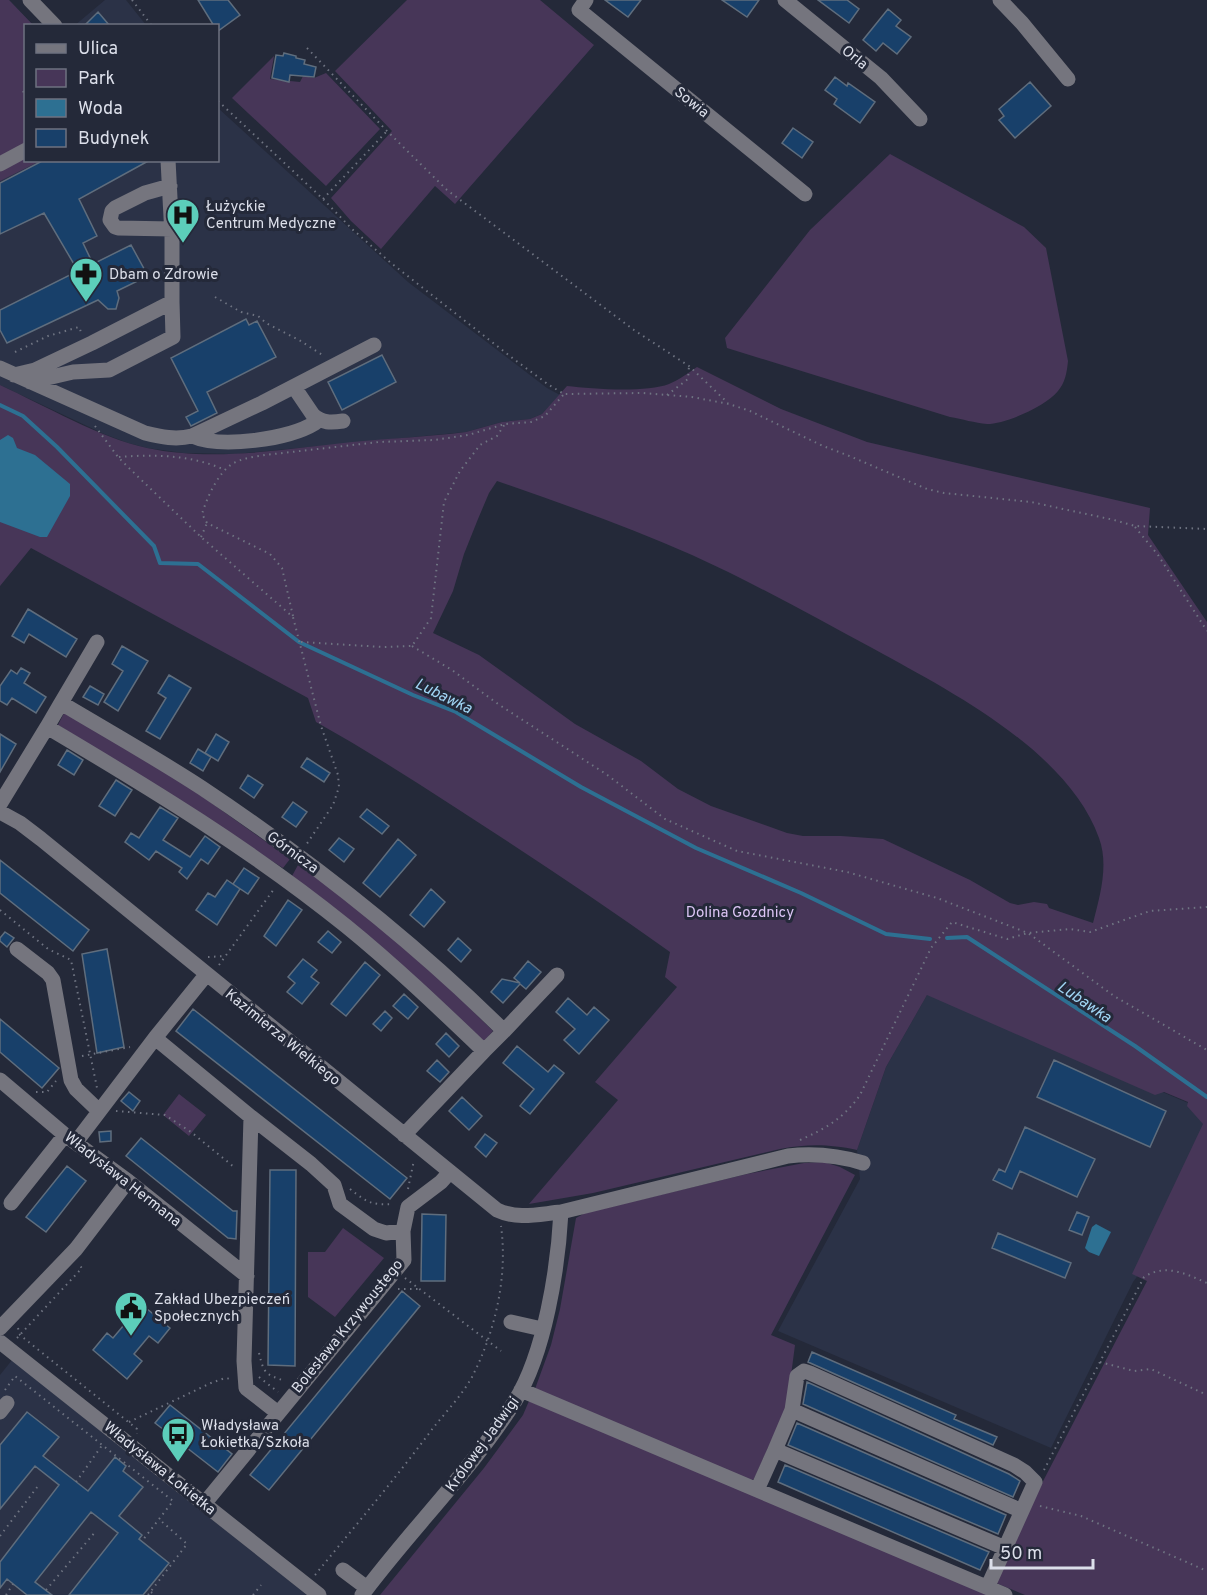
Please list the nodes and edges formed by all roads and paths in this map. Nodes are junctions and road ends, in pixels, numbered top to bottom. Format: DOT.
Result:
graph roads {
  1 [pos="30,0"];
  2 [pos="132,0"];
  3 [pos="784,0"];
  4 [pos="1000,0"];
  5 [pos="583,5"];
  6 [pos="53,24"];
  7 [pos="150,24"];
  8 [pos="307,48"];
  9 [pos="1068,79"];
  10 [pos="219,102"];
  11 [pos="920,119"];
  12 [pos="387,131"];
  13 [pos="24,151"];
  14 [pos="168,162"];
  15 [pos="0,164"];
  16 [pos="170,186"];
  17 [pos="805,194"];
  18 [pos="323,199"];
  19 [pos="172,229"];
  20 [pos="215,297"];
  21 [pos="172,302"];
  22 [pos="87,345"];
  23 [pos="374,345"];
  24 [pos="15,352"];
  25 [pos="336,365"];
  26 [pos="689,366"];
  27 [pos="0,368"];
  28 [pos="89,372"];
  29 [pos="14,375"];
  30 [pos="30,382"];
  31 [pos="294,387"];
  32 [pos="564,394"];
  33 [pos="667,395"];
  34 [pos="729,404"];
  35 [pos="313,416"];
  36 [pos="343,421"];
  37 [pos="504,424"];
  38 [pos="94,425"];
  39 [pos="192,436"];
  40 [pos="118,457"];
  41 [pos="225,470"];
  42 [pos="207,523"];
  43 [pos="1135,526"];
  44 [pos="1207,529"];
  45 [pos="201,537"];
  46 [pos="293,616"];
  47 [pos="1207,631"];
  48 [pos="97,642"];
  49 [pos="299,642"];
  50 [pos="412,646"];
  51 [pos="61,703"];
  52 [pos="47,727"];
  53 [pos="0,804"];
  54 [pos="0,812"];
  55 [pos="299,855"];
  56 [pos="282,877"];
  57 [pos="1207,907"];
  58 [pos="1028,933"];
  59 [pos="17,949"];
  60 [pos="226,956"];
  61 [pos="207,957"];
  62 [pos="212,971"];
  63 [pos="556,975"];
  64 [pos="504,1031"];
  65 [pos="155,1038"];
  66 [pos="132,1047"];
  67 [pos="1207,1050"];
  68 [pos="484,1051"];
  69 [pos="67,1058"];
  70 [pos="0,1080"];
  71 [pos="57,1080"];
  72 [pos="36,1092"];
  73 [pos="101,1109"];
  74 [pos="251,1117"];
  75 [pos="404,1135"];
  76 [pos="71,1138"];
  77 [pos="416,1154"];
  78 [pos="788,1156"];
  79 [pos="863,1163"];
  80 [pos="240,1172"];
  81 [pos="449,1173"];
  82 [pos="128,1181"];
  83 [pos="11,1203"];
  84 [pos="408,1207"];
  85 [pos="500,1212"];
  86 [pos="561,1212"];
  87 [pos="404,1231"];
  88 [pos="82,1268"];
  89 [pos="395,1270"];
  90 [pos="247,1276"];
  91 [pos="1207,1282"];
  92 [pos="511,1322"];
  93 [pos="0,1328"];
  94 [pos="542,1329"];
  95 [pos="486,1340"];
  96 [pos="7,1342"];
  97 [pos="501,1351"];
  98 [pos="254,1352"];
  99 [pos="1100,1362"];
  100 [pos="246,1382"];
  101 [pos="298,1388"];
  102 [pos="520,1390"];
  103 [pos="1207,1395"];
  104 [pos="4,1407"];
  105 [pos="792,1410"];
  106 [pos="278,1413"];
  107 [pos="129,1422"];
  108 [pos="103,1444"];
  109 [pos="775,1450"];
  110 [pos="76,1482"];
  111 [pos="1035,1482"];
  112 [pos="38,1486"];
  113 [pos="757,1490"];
  114 [pos="204,1504"];
  115 [pos="1024,1506"];
  116 [pos="160,1520"];
  117 [pos="96,1531"];
  118 [pos="0,1536"];
  119 [pos="142,1541"];
  120 [pos="1005,1548"];
  121 [pos="343,1570"];
  122 [pos="1207,1571"];
  123 [pos="312,1579"];
  124 [pos="13,1584"];
  125 [pos="261,1585"];
  126 [pos="988,1586"];
  127 [pos="46,1590"];
  128 [pos="151,1592"];
  129 [pos="365,1592"];
  130 [pos="6,1595"];
  131 [pos="148,1595"];
  132 [pos="156,1595"];
  133 [pos="253,1595"];
  134 [pos="319,1595"];
  135 [pos="1005,1595"];
  1 -- 6 [label="street"];
  2 -- 7 [label="path"];
  3 -- 11 [label="street, Orla"];
  4 -- 9 [label="street"];
  5 -- 17 [label="street, Sowia"];
  8 -- 12 [label="path"];
  10 -- 18 [label="path"];
  12 -- 18 [label="path"];
  12 -- 26 [label="path"];
  13 -- 15 [label="street"];
  14 -- 16 [label="street"];
  16 -- 19 [label="street"];
  16 -- 19 [label="street"];
  18 -- 32 [label="path"];
  19 -- 21 [label="street"];
  20 -- 25 [label="path"];
  21 -- 22 [label="street"];
  21 -- 28 [label="street"];
  22 -- 24 [label="path"];
  22 -- 28 [label="street"];
  22 -- 29 [label="street"];
  23 -- 25 [label="street"];
  25 -- 31 [label="street"];
  26 -- 33 [label="path"];
  26 -- 34 [label="path"];
  27 -- 29 [label="street"];
  28 -- 30 [label="street"];
  29 -- 30 [label="street"];
  30 -- 39 [label="street"];
  31 -- 35 [label="street"];
  31 -- 39 [label="street"];
  32 -- 33 [label="path"];
  32 -- 37 [label="path"];
  33 -- 34 [label="path"];
  34 -- 43 [label="path"];
  35 -- 36 [label="street"];
  35 -- 39 [label="street"];
  37 -- 41 [label="path"];
  37 -- 50 [label="path"];
  38 -- 40 [label="path"];
  40 -- 41 [label="path"];
  40 -- 45 [label="path"];
  41 -- 42 [label="path"];
  42 -- 45 [label="path"];
  42 -- 46 [label="path"];
  43 -- 44 [label="path"];
  43 -- 47 [label="path"];
  45 -- 46 [label="path"];
  46 -- 49 [label="path"];
  48 -- 51 [label="street"];
  49 -- 50 [label="path"];
  49 -- 55 [label="path"];
  50 -- 58 [label="path"];
  51 -- 52 [label="street"];
  51 -- 55 [label="street, Górnicza"];
  52 -- 53 [label="street"];
  52 -- 56 [label="street, Górnicza"];
  54 -- 62 [label="street, Kazimierza Wielkiego"];
  55 -- 56 [label="street"];
  55 -- 64 [label="street, Górnicza"];
  56 -- 60 [label="path"];
  56 -- 68 [label="street, Górnicza"];
  57 -- 58 [label="path"];
  58 -- 67 [label="path"];
  58 -- 78 [label="path"];
  59 -- 69 [label="street"];
  60 -- 61 [label="path"];
  60 -- 62 [label="path"];
  62 -- 65 [label="street"];
  62 -- 75 [label="street, Kazimierza Wielkiego"];
  63 -- 64 [label="street"];
  64 -- 68 [label="street"];
  65 -- 73 [label="street"];
  65 -- 74 [label="street"];
  66 -- 69 [label="path"];
  68 -- 75 [label="street"];
  69 -- 73 [label="street"];
  70 -- 76 [label="street, Władysława Hermana"];
  71 -- 72 [label="path"];
  73 -- 76 [label="street"];
  73 -- 80 [label="path"];
  74 -- 87 [label="street"];
  74 -- 90 [label="street"];
  75 -- 81 [label="street, Kazimierza Wielkiego"];
  76 -- 82 [label="street, Władysława Hermana"];
  76 -- 83 [label="street"];
  77 -- 84 [label="path"];
  78 -- 79 [label="street, Kazimierza Wielkiego"];
  78 -- 86 [label="street, Kazimierza Wielkiego"];
  81 -- 84 [label="street"];
  81 -- 85 [label="street, Kazimierza Wielkiego"];
  82 -- 90 [label="street, Władysława Hermana"];
  82 -- 93 [label="street"];
  84 -- 87 [label="street, Bolesława Krzywoustego"];
  85 -- 86 [label="street, Kazimierza Wielkiego"];
  85 -- 95 [label="path"];
  86 -- 94 [label="street, Królowej Jadwigi"];
  87 -- 89 [label="street, Bolesława Krzywoustego"];
  88 -- 96 [label="path"];
  89 -- 95 [label="path"];
  89 -- 101 [label="street, Bolesława Krzywoustego"];
  90 -- 100 [label="street"];
  91 -- 99 [label="path"];
  92 -- 94 [label="street"];
  94 -- 102 [label="street, Królowej Jadwigi"];
  95 -- 97 [label="path"];
  95 -- 123 [label="path"];
  96 -- 114 [label="street, Władysława Łokietka"];
  98 -- 101 [label="path"];
  99 -- 103 [label="path"];
  99 -- 111 [label="path"];
  100 -- 106 [label="street"];
  100 -- 107 [label="path"];
  101 -- 106 [label="street, Bolesława Krzywoustego"];
  102 -- 113 [label="street"];
  102 -- 129 [label="street, Królowej Jadwigi"];
  104 -- 108 [label="path"];
  105 -- 109 [label="street"];
  105 -- 111 [label="street"];
  105 -- 115 [label="street"];
  106 -- 114 [label="street, Bolesława Krzywoustego"];
  108 -- 110 [label="path"];
  108 -- 119 [label="path"];
  109 -- 113 [label="street"];
  109 -- 120 [label="street"];
  111 -- 115 [label="street"];
  112 -- 118 [label="path"];
  113 -- 126 [label="street"];
  114 -- 134 [label="street, Władysława Łokietka"];
  115 -- 120 [label="street"];
  115 -- 122 [label="path"];
  116 -- 128 [label="path"];
  117 -- 127 [label="path"];
  120 -- 126 [label="street"];
  121 -- 129 [label="street"];
  124 -- 130 [label="path"];
  125 -- 133 [label="path"];
  126 -- 135 [label="street"];
  128 -- 131 [label="path"];
  128 -- 132 [label="path"];
}
